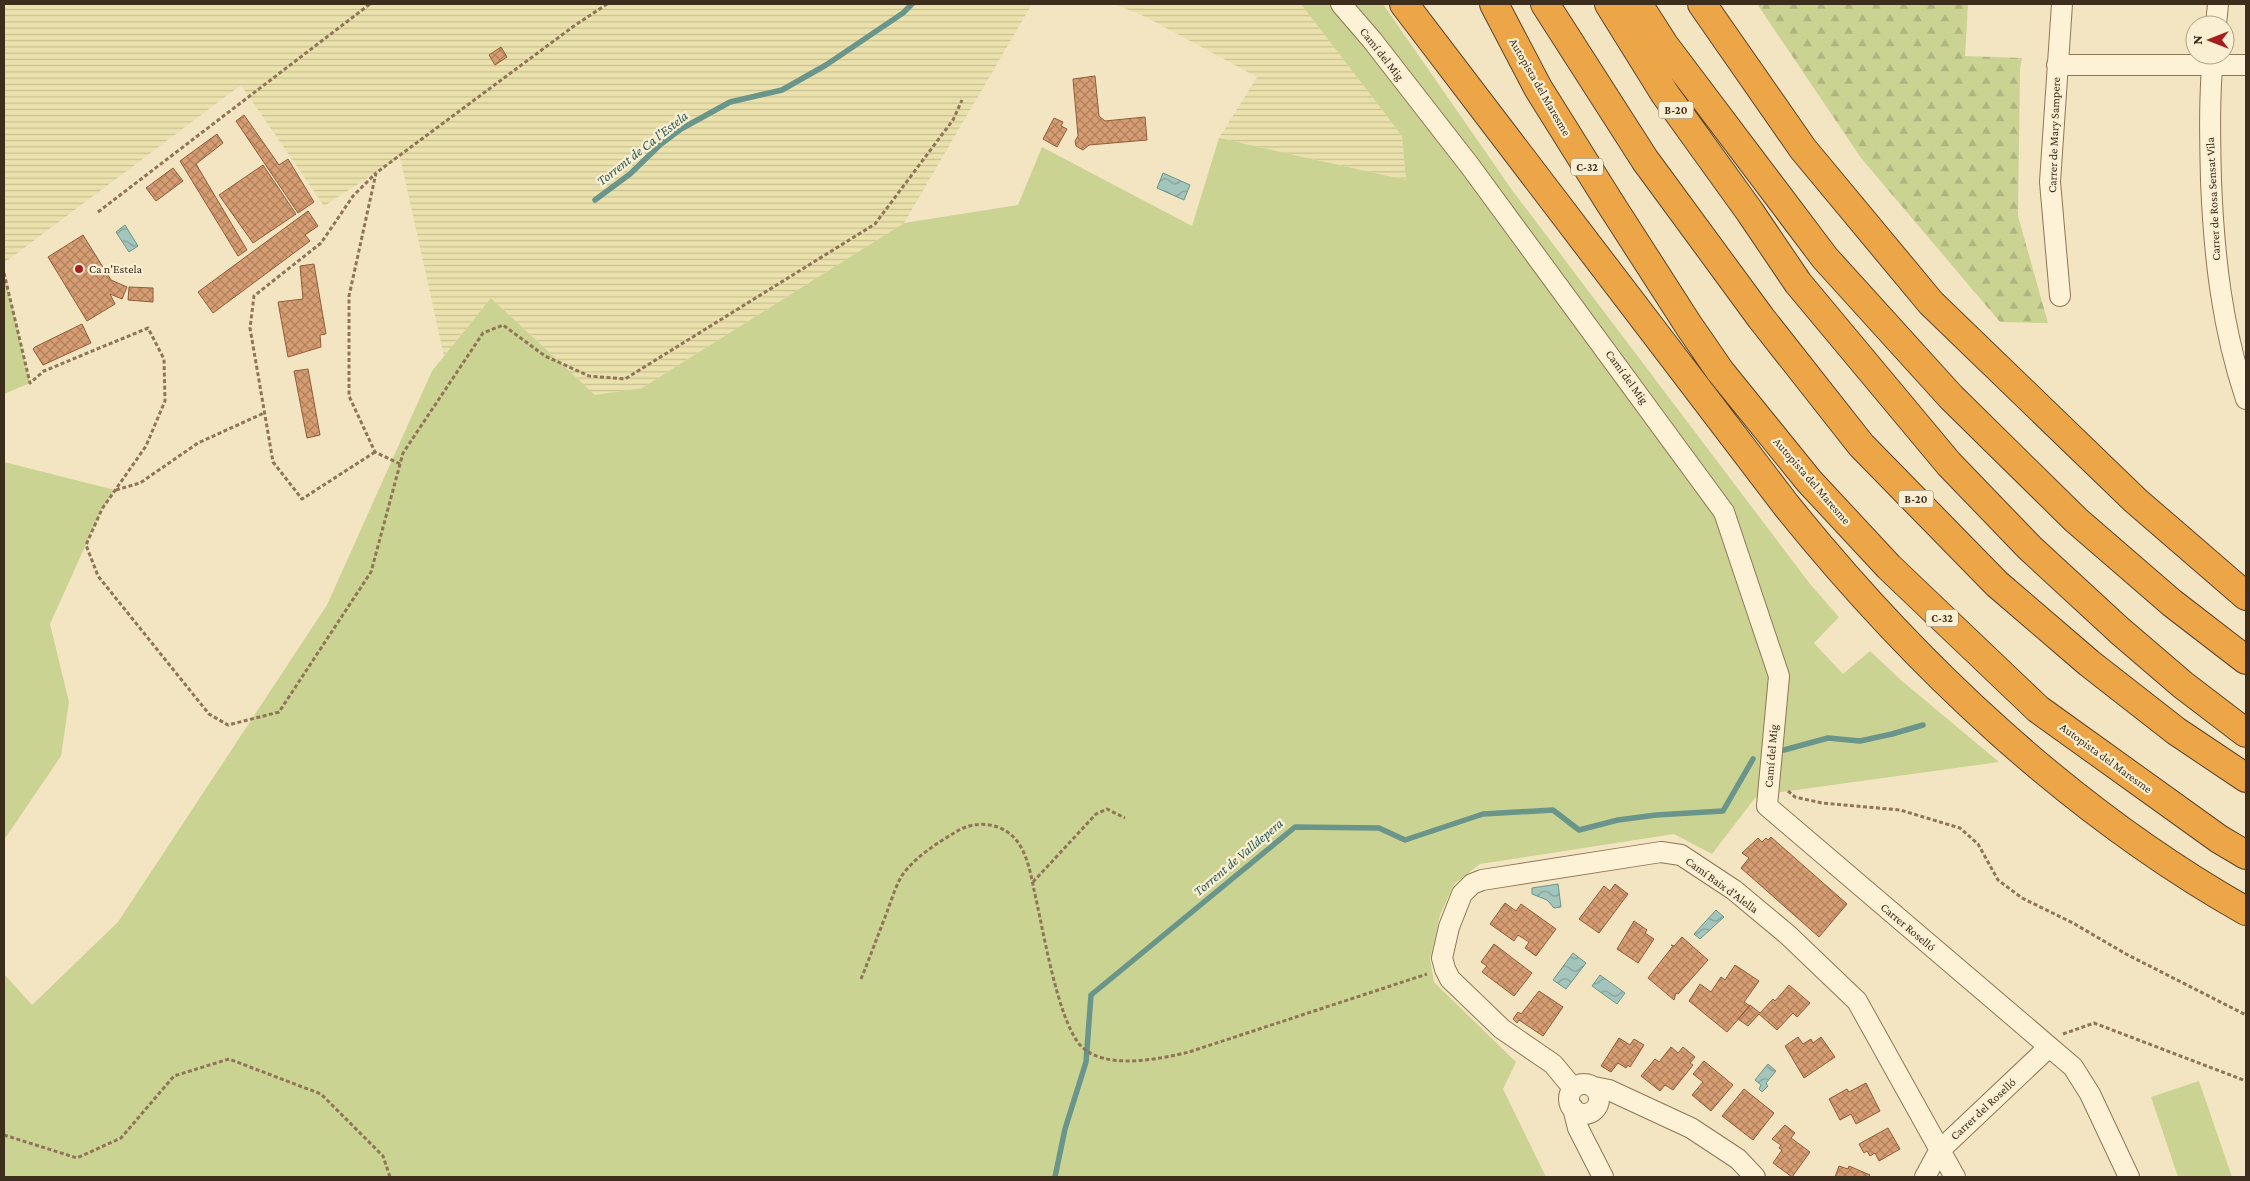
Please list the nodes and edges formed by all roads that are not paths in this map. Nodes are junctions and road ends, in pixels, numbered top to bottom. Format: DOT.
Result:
graph roads {
  1 [pos="1341,4"];
  2 [pos="1404,4"];
  3 [pos="1494,4"];
  4 [pos="1545,4"];
  5 [pos="1608,4"];
  6 [pos="1638,4"];
  7 [pos="1702,4"];
  8 [pos="2062,4"];
  9 [pos="2185,61"];
  10 [pos="2057,65"];
  11 [pos="2213,65"];
  12 [pos="2060,296"];
  13 [pos="1689,326"];
  14 [pos="2246,398"];
  15 [pos="1786,506"];
  16 [pos="2182,542"];
  17 [pos="2246,586"];
  18 [pos="2246,596"];
  19 [pos="2246,660"];
  20 [pos="2246,733"];
  21 [pos="2246,778"];
  22 [pos="1767,806"];
  23 [pos="2246,855"];
  24 [pos="2246,911"];
  25 [pos="2045,1044"];
  26 [pos="1589,1103"];
  27 [pos="1939,1151"];
  28 [pos="1599,1169"];
  29 [pos="1755,1177"];
  30 [pos="1925,1177"];
  31 [pos="1955,1177"];
  32 [pos="2129,1177"];
  1 -- 22 [label="street, Camí del Mig"];
  2 -- 15 [label="highway"];
  3 -- 13 [label="highway, Autopista del Maresme / C-32"];
  4 -- 21 [label="highway, B-20"];
  5 -- 20 [label="highway, B-20"];
  6 -- 19 [label="highway"];
  7 -- 16 [label="highway"];
  8 -- 10 [label="street, Carrer de Mary Sampere"];
  9 -- 10 [label="street"];
  10 -- 12 [label="street, Carrer de Mary Sampere"];
  11 -- 14 [label="street, Carrer de Rosa Sensat Vila"];
  13 -- 15 [label="highway"];
  13 -- 23 [label="highway, Autopista del Maresme / C-32"];
  15 -- 24 [label="highway"];
  16 -- 17 [label="highway"];
  16 -- 18 [label="highway"];
  22 -- 25 [label="street, Carrer Roselló"];
  25 -- 27 [label="street, Carrer del Roselló"];
  25 -- 32 [label="street, Carrer Roselló"];
  26 -- 27 [label="street, Camí Baix d'Alella"];
  26 -- 28 [label="street"];
  26 -- 29 [label="street"];
  27 -- 30 [label="street, Carrer del Roselló"];
  27 -- 31 [label="street, Camí Baix d'Alella"];
}
